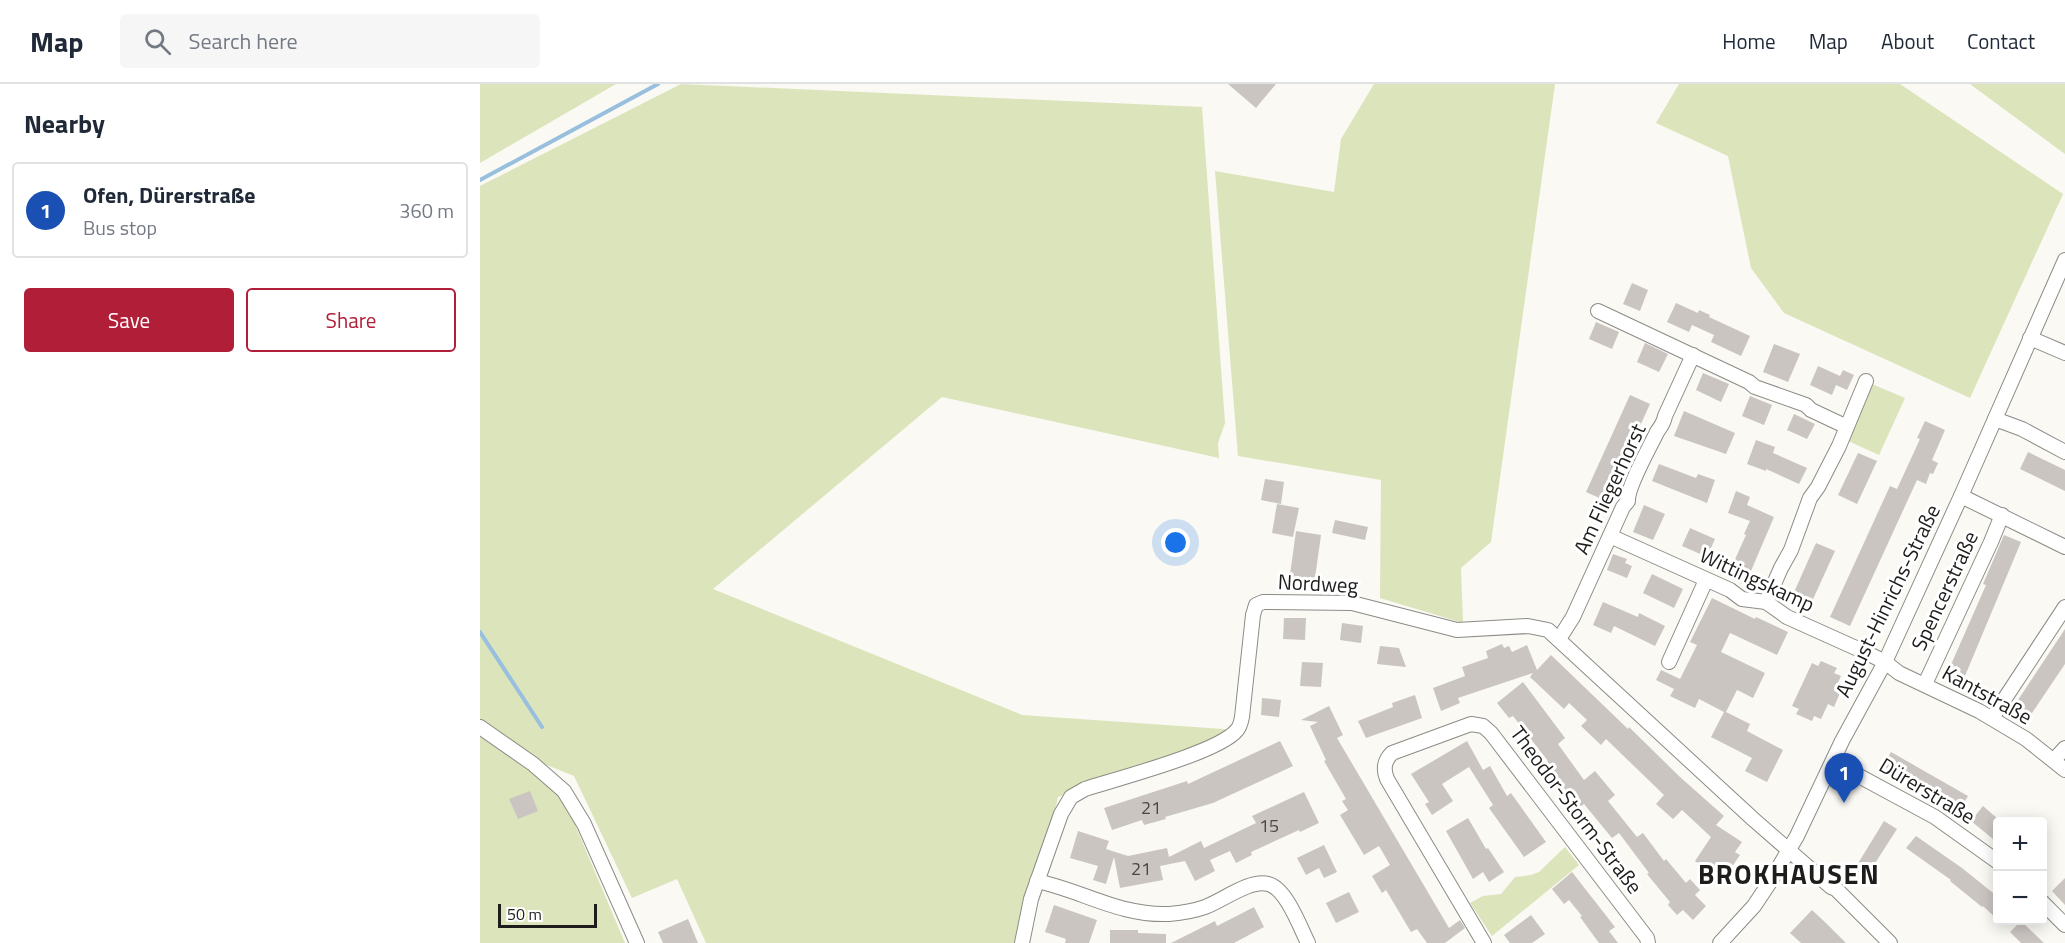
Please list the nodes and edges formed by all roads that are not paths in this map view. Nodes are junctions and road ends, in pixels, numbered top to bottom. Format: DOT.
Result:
graph roads {
  1 [pos="2065,260"];
  2 [pos="1598,310"];
  3 [pos="2030,338"];
  4 [pos="2065,353"];
  5 [pos="1693,355"];
  6 [pos="1866,381"];
  7 [pos="1995,419"];
  8 [pos="1845,426"];
  9 [pos="2065,452"];
  10 [pos="1962,496"];
  11 [pos="2002,515"];
  12 [pos="1610,536"];
  13 [pos="2065,547"];
  14 [pos="1706,580"];
  15 [pos="1766,602"];
  16 [pos="2065,607"];
  17 [pos="1559,639"];
  18 [pos="1669,662"];
  19 [pos="1885,662"];
  20 [pos="1925,684"];
  21 [pos="1992,718"];
  22 [pos="480,727"];
  23 [pos="2065,748"];
  24 [pos="1833,762"];
  25 [pos="2060,765"];
  26 [pos="1789,848"];
  27 [pos="1993,858"];
  28 [pos="1037,881"];
  29 [pos="2047,906"];
  30 [pos="2065,926"];
  31 [pos="637,943"];
  32 [pos="1022,943"];
  33 [pos="1308,943"];
  34 [pos="1484,943"];
  35 [pos="1648,943"];
  36 [pos="1720,943"];
  37 [pos="1890,943"];
  1 -- 3 [label="street, August-Hinrichs-Straße"];
  2 -- 5 [label="street"];
  3 -- 4 [label="street"];
  3 -- 7 [label="street, August-Hinrichs-Straße"];
  5 -- 8 [label="street"];
  5 -- 12 [label="street, Am Fliegerhorst"];
  6 -- 8 [label="street"];
  7 -- 9 [label="street"];
  7 -- 10 [label="street, August-Hinrichs-Straße"];
  8 -- 15 [label="street"];
  10 -- 11 [label="street"];
  10 -- 19 [label="street, August-Hinrichs-Straße"];
  11 -- 13 [label="street"];
  11 -- 20 [label="street, Spencerstraße"];
  12 -- 14 [label="street, Wittingskamp"];
  12 -- 17 [label="street, Am Fliegerhorst"];
  14 -- 15 [label="street, Wittingskamp"];
  14 -- 18 [label="street"];
  15 -- 19 [label="street, Wittingskamp"];
  16 -- 21 [label="street"];
  17 -- 26 [label="street, Nordweg"];
  17 -- 28 [label="street, Nordweg"];
  19 -- 20 [label="street, Kantstraße"];
  19 -- 24 [label="street, August-Hinrichs-Straße"];
  20 -- 21 [label="street, Kantstraße"];
  21 -- 25 [label="street, Kantstraße"];
  22 -- 31 [label="street"];
  23 -- 25 [label="street"];
  24 -- 26 [label="street, August-Hinrichs-Straße"];
  24 -- 27 [label="street, Dürerstraße"];
  26 -- 36 [label="street, August-Hinrichs-Straße"];
  26 -- 37 [label="street, Nordweg"];
  28 -- 32 [label="street, Nordweg"];
  28 -- 33 [label="street"];
  29 -- 30 [label="street"];
  34 -- 35 [label="street, Theodor-Storm-Straße"];
}
